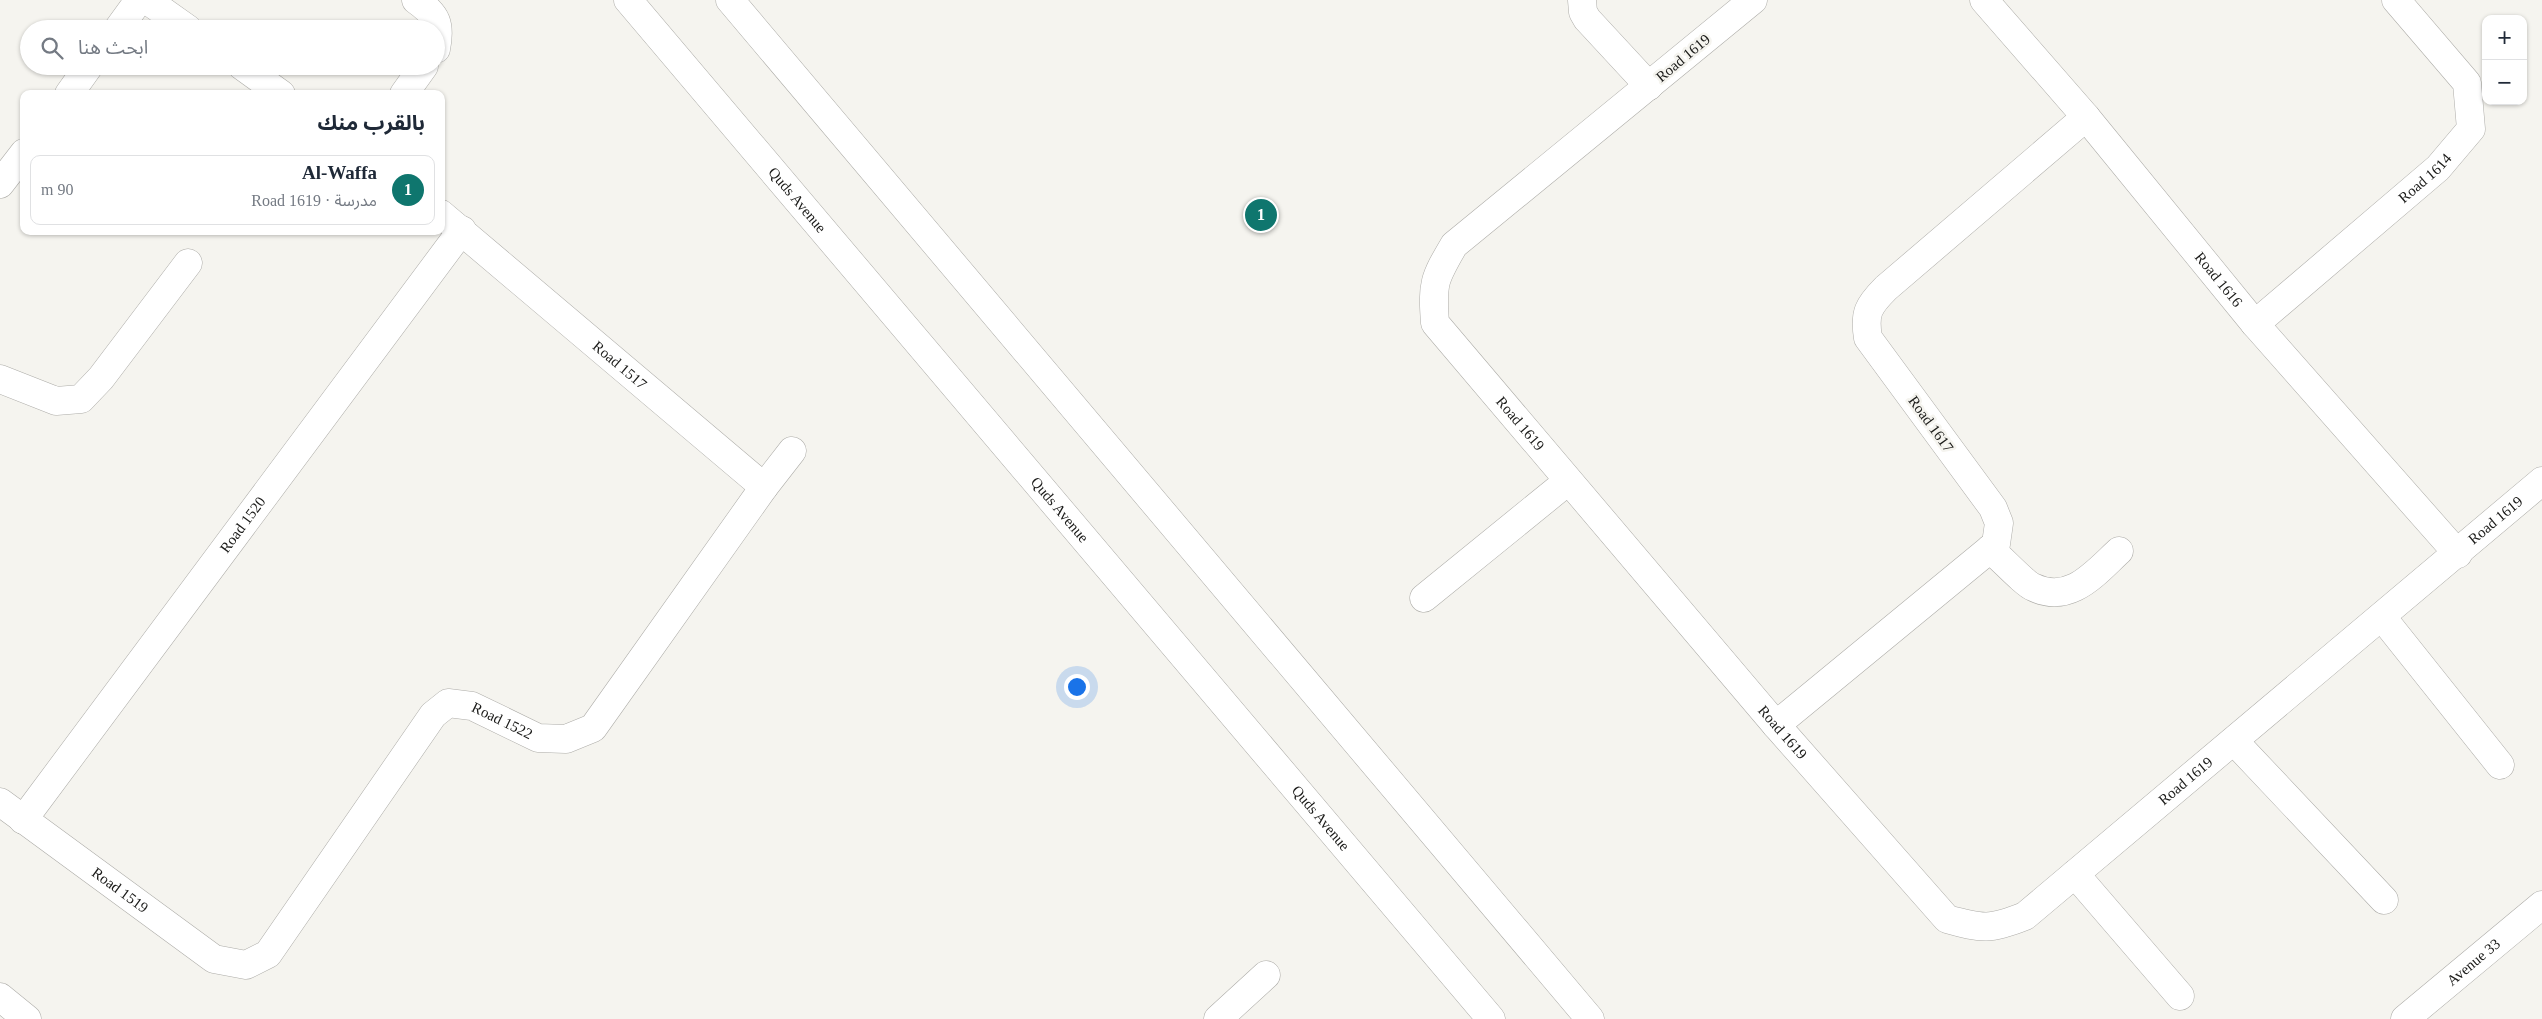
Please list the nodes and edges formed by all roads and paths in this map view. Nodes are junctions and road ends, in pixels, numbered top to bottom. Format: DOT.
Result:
graph roads {
  1 [pos="139,0"];
  2 [pos="148,0"];
  3 [pos="416,0"];
  4 [pos="628,0"];
  5 [pos="730,0"];
  6 [pos="1582,0"];
  7 [pos="1753,0"];
  8 [pos="1984,0"];
  9 [pos="2396,0"];
  10 [pos="125,20"];
  11 [pos="176,20"];
  12 [pos="435,20"];
  13 [pos="82,75"];
  14 [pos="255,75"];
  15 [pos="418,75"];
  16 [pos="1649,86"];
  17 [pos="71,90"];
  18 [pos="275,90"];
  19 [pos="407,90"];
  20 [pos="2086,117"];
  21 [pos="20,158"];
  22 [pos="0,184"];
  23 [pos="452,222"];
  24 [pos="443,235"];
  25 [pos="188,262"];
  26 [pos="2255,324"];
  27 [pos="0,379"];
  28 [pos="792,451"];
  29 [pos="1568,481"];
  30 [pos="2542,481"];
  31 [pos="764,487"];
  32 [pos="1990,549"];
  33 [pos="2119,551"];
  34 [pos="2458,554"];
  35 [pos="1424,598"];
  36 [pos="2382,617"];
  37 [pos="1776,725"];
  38 [pos="2234,741"];
  39 [pos="2500,765"];
  40 [pos="0,802"];
  41 [pos="23,820"];
  42 [pos="2074,874"];
  43 [pos="2384,900"];
  44 [pos="2542,905"];
  45 [pos="246,965"];
  46 [pos="1266,975"];
  47 [pos="2180,996"];
  48 [pos="0,997"];
  49 [pos="2422,1014"];
  50 [pos="27,1019"];
  51 [pos="1218,1019"];
  52 [pos="1491,1019"];
  53 [pos="1590,1019"];
  1 -- 10 [label="street"];
  2 -- 11 [label="street"];
  3 -- 12 [label="street"];
  4 -- 52 [label="street, Quds Avenue"];
  5 -- 53 [label="street"];
  6 -- 16 [label="street"];
  7 -- 16 [label="street, Road 1619"];
  8 -- 20 [label="street, Road 1616"];
  9 -- 26 [label="street, Road 1614"];
  13 -- 17 [label="street"];
  14 -- 18 [label="street"];
  15 -- 19 [label="street"];
  16 -- 29 [label="street, Road 1619"];
  20 -- 26 [label="street, Road 1616"];
  20 -- 32 [label="street, Road 1617"];
  21 -- 22 [label="street"];
  23 -- 31 [label="street, Road 1517"];
  24 -- 41 [label="street, Road 1520"];
  25 -- 27 [label="street"];
  26 -- 34 [label="street, Road 1616"];
  28 -- 31 [label="street"];
  29 -- 35 [label="street"];
  29 -- 37 [label="street, Road 1619"];
  30 -- 34 [label="street, Road 1619"];
  31 -- 45 [label="street, Road 1522"];
  32 -- 33 [label="street"];
  32 -- 37 [label="street, Road 1617"];
  34 -- 36 [label="street, Road 1619"];
  36 -- 38 [label="street, Road 1619"];
  36 -- 39 [label="street"];
  37 -- 42 [label="street, Road 1619"];
  38 -- 42 [label="street, Road 1619"];
  38 -- 43 [label="street"];
  40 -- 41 [label="street, Road 1519"];
  41 -- 45 [label="street, Road 1519"];
  42 -- 47 [label="street"];
  44 -- 49 [label="street, Avenue 33"];
  46 -- 51 [label="street"];
  48 -- 50 [label="street"];
}
